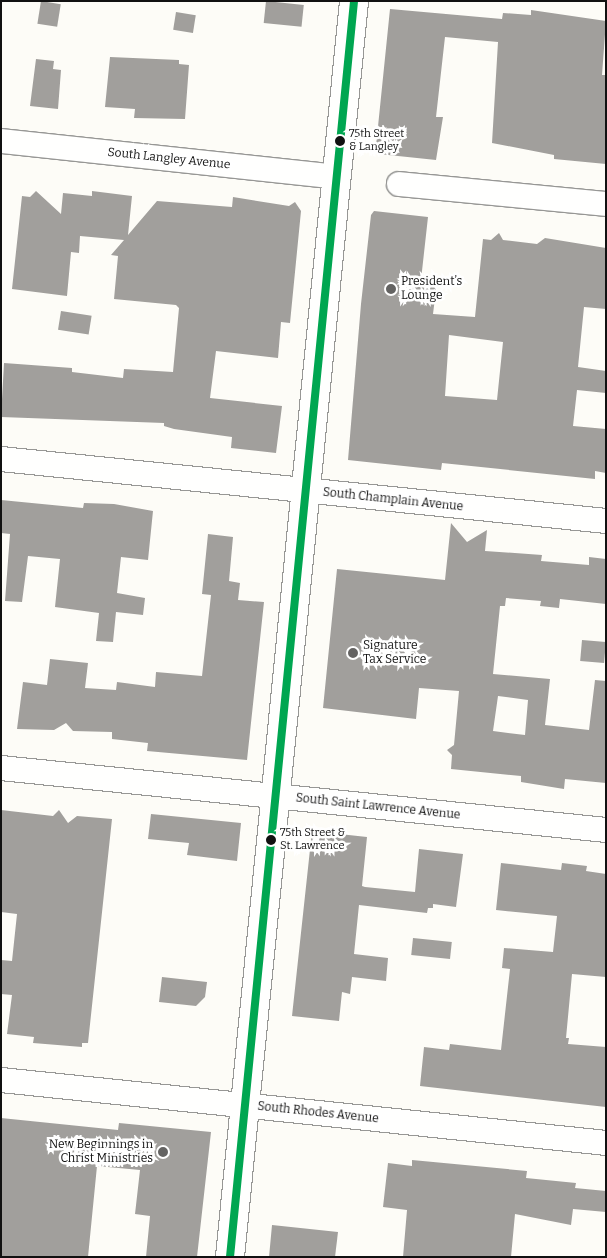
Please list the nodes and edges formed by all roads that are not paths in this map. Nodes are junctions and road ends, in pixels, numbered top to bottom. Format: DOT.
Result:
graph roads {
  1 [pos="354,1"];
  2 [pos="1,141"];
  3 [pos="337,177"];
  4 [pos="399,184"];
  5 [pos="606,204"];
  6 [pos="1,459"];
  7 [pos="306,491"];
  8 [pos="606,521"];
  9 [pos="1,768"];
  10 [pos="275,797"];
  11 [pos="606,830"];
  12 [pos="1,1080"];
  13 [pos="245,1106"];
  14 [pos="606,1143"];
  15 [pos="230,1257"];
  1 -- 3 [label="street"];
  2 -- 3 [label="street, South Langley Avenue"];
  3 -- 7 [label="street"];
  4 -- 5 [label="street"];
  6 -- 7 [label="street, South Champlain Avenue"];
  7 -- 8 [label="street, South Champlain Avenue"];
  7 -- 10 [label="street"];
  9 -- 10 [label="street, South Saint Lawrence Avenue"];
  10 -- 11 [label="street, South Saint Lawrence Avenue"];
  10 -- 13 [label="street"];
  12 -- 13 [label="street, South Rhodes Avenue"];
  13 -- 14 [label="street, South Rhodes Avenue"];
  13 -- 15 [label="street"];
}
